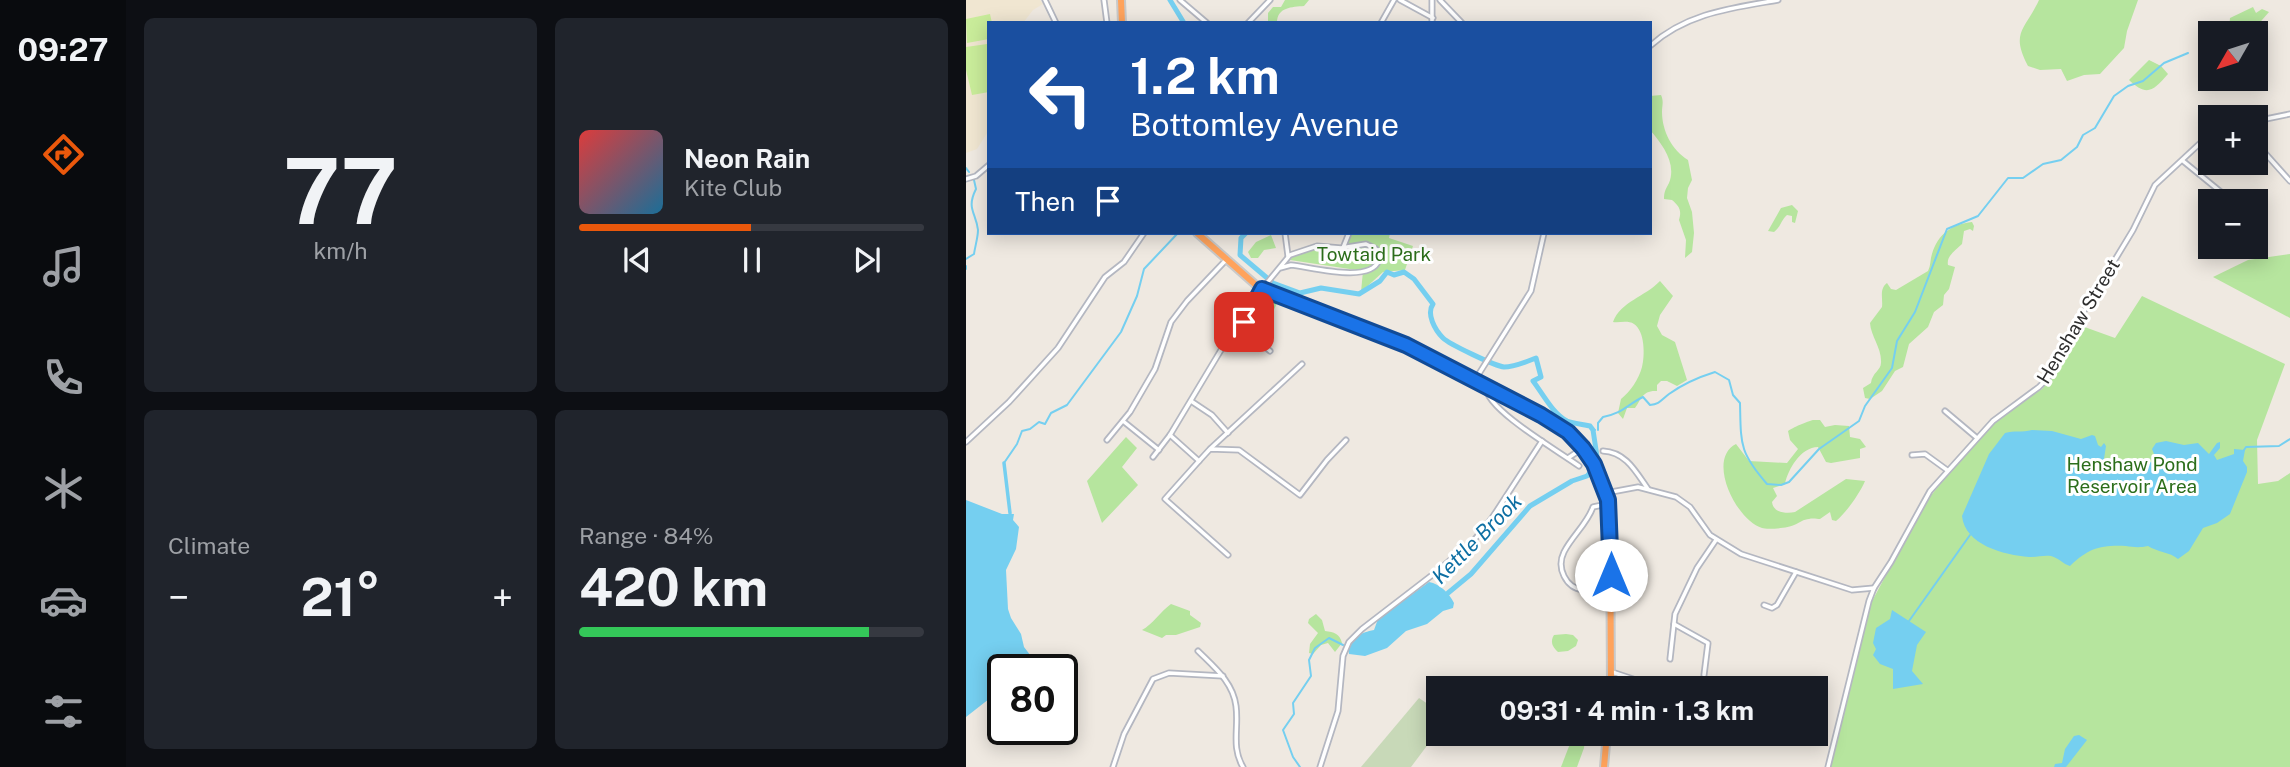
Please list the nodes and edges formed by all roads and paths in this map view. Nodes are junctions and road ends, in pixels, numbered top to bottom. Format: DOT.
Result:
graph roads {
  1 [pos="1045,0"];
  2 [pos="1104,0"];
  3 [pos="1121,0"];
  4 [pos="1180,0"];
  5 [pos="1270,0"];
  6 [pos="1394,0"];
  7 [pos="1400,0"];
  8 [pos="1432,0"];
  9 [pos="1440,0"];
  10 [pos="1778,0"];
  11 [pos="1433,20"];
  12 [pos="1055,21"];
  13 [pos="1107,21"];
  14 [pos="1122,21"];
  15 [pos="1206,21"];
  16 [pos="1250,21"];
  17 [pos="1382,21"];
  18 [pos="1460,21"];
  19 [pos="1652,44"];
  20 [pos="2290,114"];
  21 [pos="2268,119"];
  22 [pos="2198,145"];
  23 [pos="2268,157"];
  24 [pos="2182,160"];
  25 [pos="987,167"];
  26 [pos="966,179"];
  27 [pos="2290,181"];
  28 [pos="2217,189"];
  29 [pos="1143,235"];
  30 [pos="1199,235"];
  31 [pos="1286,235"];
  32 [pos="1348,235"];
  33 [pos="1544,235"];
  34 [pos="1343,247"];
  35 [pos="1287,258"];
  36 [pos="1226,260"];
  37 [pos="1280,268"];
  38 [pos="1262,289"];
  39 [pos="1241,326"];
  40 [pos="1270,351"];
  41 [pos="1302,364"];
  42 [pos="1475,380"];
  43 [pos="1489,388"];
  44 [pos="1191,401"];
  45 [pos="1945,411"];
  46 [pos="1124,421"];
  47 [pos="1228,433"];
  48 [pos="1170,435"];
  49 [pos="1977,438"];
  50 [pos="1107,440"];
  51 [pos="1346,440"];
  52 [pos="1542,441"];
  53 [pos="966,442"];
  54 [pos="1583,448"];
  55 [pos="1210,449"];
  56 [pos="1158,450"];
  57 [pos="1603,451"];
  58 [pos="1913,455"];
  59 [pos="1153,457"];
  60 [pos="1568,458"];
  61 [pos="1199,461"];
  62 [pos="1579,466"];
  63 [pos="1947,470"];
  64 [pos="1642,480"];
  65 [pos="1634,488"];
  66 [pos="1648,489"];
  67 [pos="1606,494"];
  68 [pos="1609,504"];
  69 [pos="1716,540"];
  70 [pos="1228,555"];
  71 [pos="1796,572"];
  72 [pos="1874,588"];
  73 [pos="1611,590"];
  74 [pos="1764,605"];
  75 [pos="1674,624"];
  76 [pos="1198,651"];
  77 [pos="1670,659"];
  78 [pos="1612,672"];
  79 [pos="1704,675"];
  80 [pos="1223,676"];
  81 [pos="1612,676"];
  82 [pos="1624,676"];
  83 [pos="1606,746"];
  84 [pos="1112,767"];
  85 [pos="1243,767"];
  86 [pos="1321,767"];
  87 [pos="1604,767"];
  88 [pos="1828,767"];
  1 -- 12 [label="street"];
  2 -- 13 [label="street"];
  3 -- 14 [label="highway"];
  4 -- 15 [label="street"];
  5 -- 16 [label="street"];
  6 -- 17 [label="street"];
  7 -- 11 [label="street"];
  8 -- 11 [label="street"];
  9 -- 18 [label="street"];
  10 -- 19 [label="street"];
  20 -- 21 [label="street"];
  22 -- 24 [label="street, Henshaw Street"];
  23 -- 27 [label="street"];
  24 -- 28 [label="street"];
  24 -- 49 [label="street, Henshaw Street"];
  25 -- 26 [label="street"];
  29 -- 53 [label="street"];
  30 -- 36 [label="highway"];
  31 -- 35 [label="street"];
  32 -- 34 [label="street"];
  33 -- 42 [label="street"];
  34 -- 35 [label="street"];
  34 -- 37 [label="street"];
  35 -- 37 [label="street"];
  36 -- 38 [label="highway"];
  36 -- 46 [label="street"];
  37 -- 38 [label="street"];
  38 -- 39 [label="street"];
  38 -- 42 [label="highway"];
  39 -- 40 [label="street"];
  39 -- 44 [label="street"];
  41 -- 47 [label="street"];
  42 -- 43 [label="highway"];
  43 -- 52 [label="street"];
  43 -- 54 [label="highway"];
  44 -- 47 [label="street"];
  44 -- 48 [label="street"];
  45 -- 49 [label="street"];
  46 -- 50 [label="street"];
  46 -- 56 [label="street"];
  47 -- 55 [label="street"];
  48 -- 56 [label="street"];
  48 -- 61 [label="street"];
  49 -- 63 [label="street, Henshaw Street"];
  51 -- 55 [label="street"];
  52 -- 60 [label="street"];
  52 -- 86 [label="street"];
  54 -- 60 [label="street"];
  54 -- 67 [label="highway"];
  55 -- 61 [label="street"];
  56 -- 59 [label="street"];
  57 -- 64 [label="street"];
  58 -- 63 [label="street"];
  60 -- 62 [label="street"];
  61 -- 70 [label="street"];
  63 -- 72 [label="street, Henshaw Street"];
  64 -- 65 [label="street"];
  64 -- 66 [label="street"];
  65 -- 66 [label="street"];
  65 -- 67 [label="street"];
  66 -- 69 [label="street"];
  67 -- 68 [label="highway"];
  68 -- 73 [label="highway"];
  68 -- 73 [label="street"];
  69 -- 71 [label="street"];
  69 -- 75 [label="street"];
  71 -- 72 [label="street"];
  71 -- 74 [label="street"];
  72 -- 88 [label="street, Henshaw Street"];
  73 -- 78 [label="highway"];
  75 -- 77 [label="street"];
  75 -- 79 [label="street"];
  76 -- 80 [label="street"];
  78 -- 81 [label="highway"];
  78 -- 82 [label="street"];
  80 -- 84 [label="street"];
  80 -- 85 [label="street"];
  83 -- 87 [label="highway"];
}
